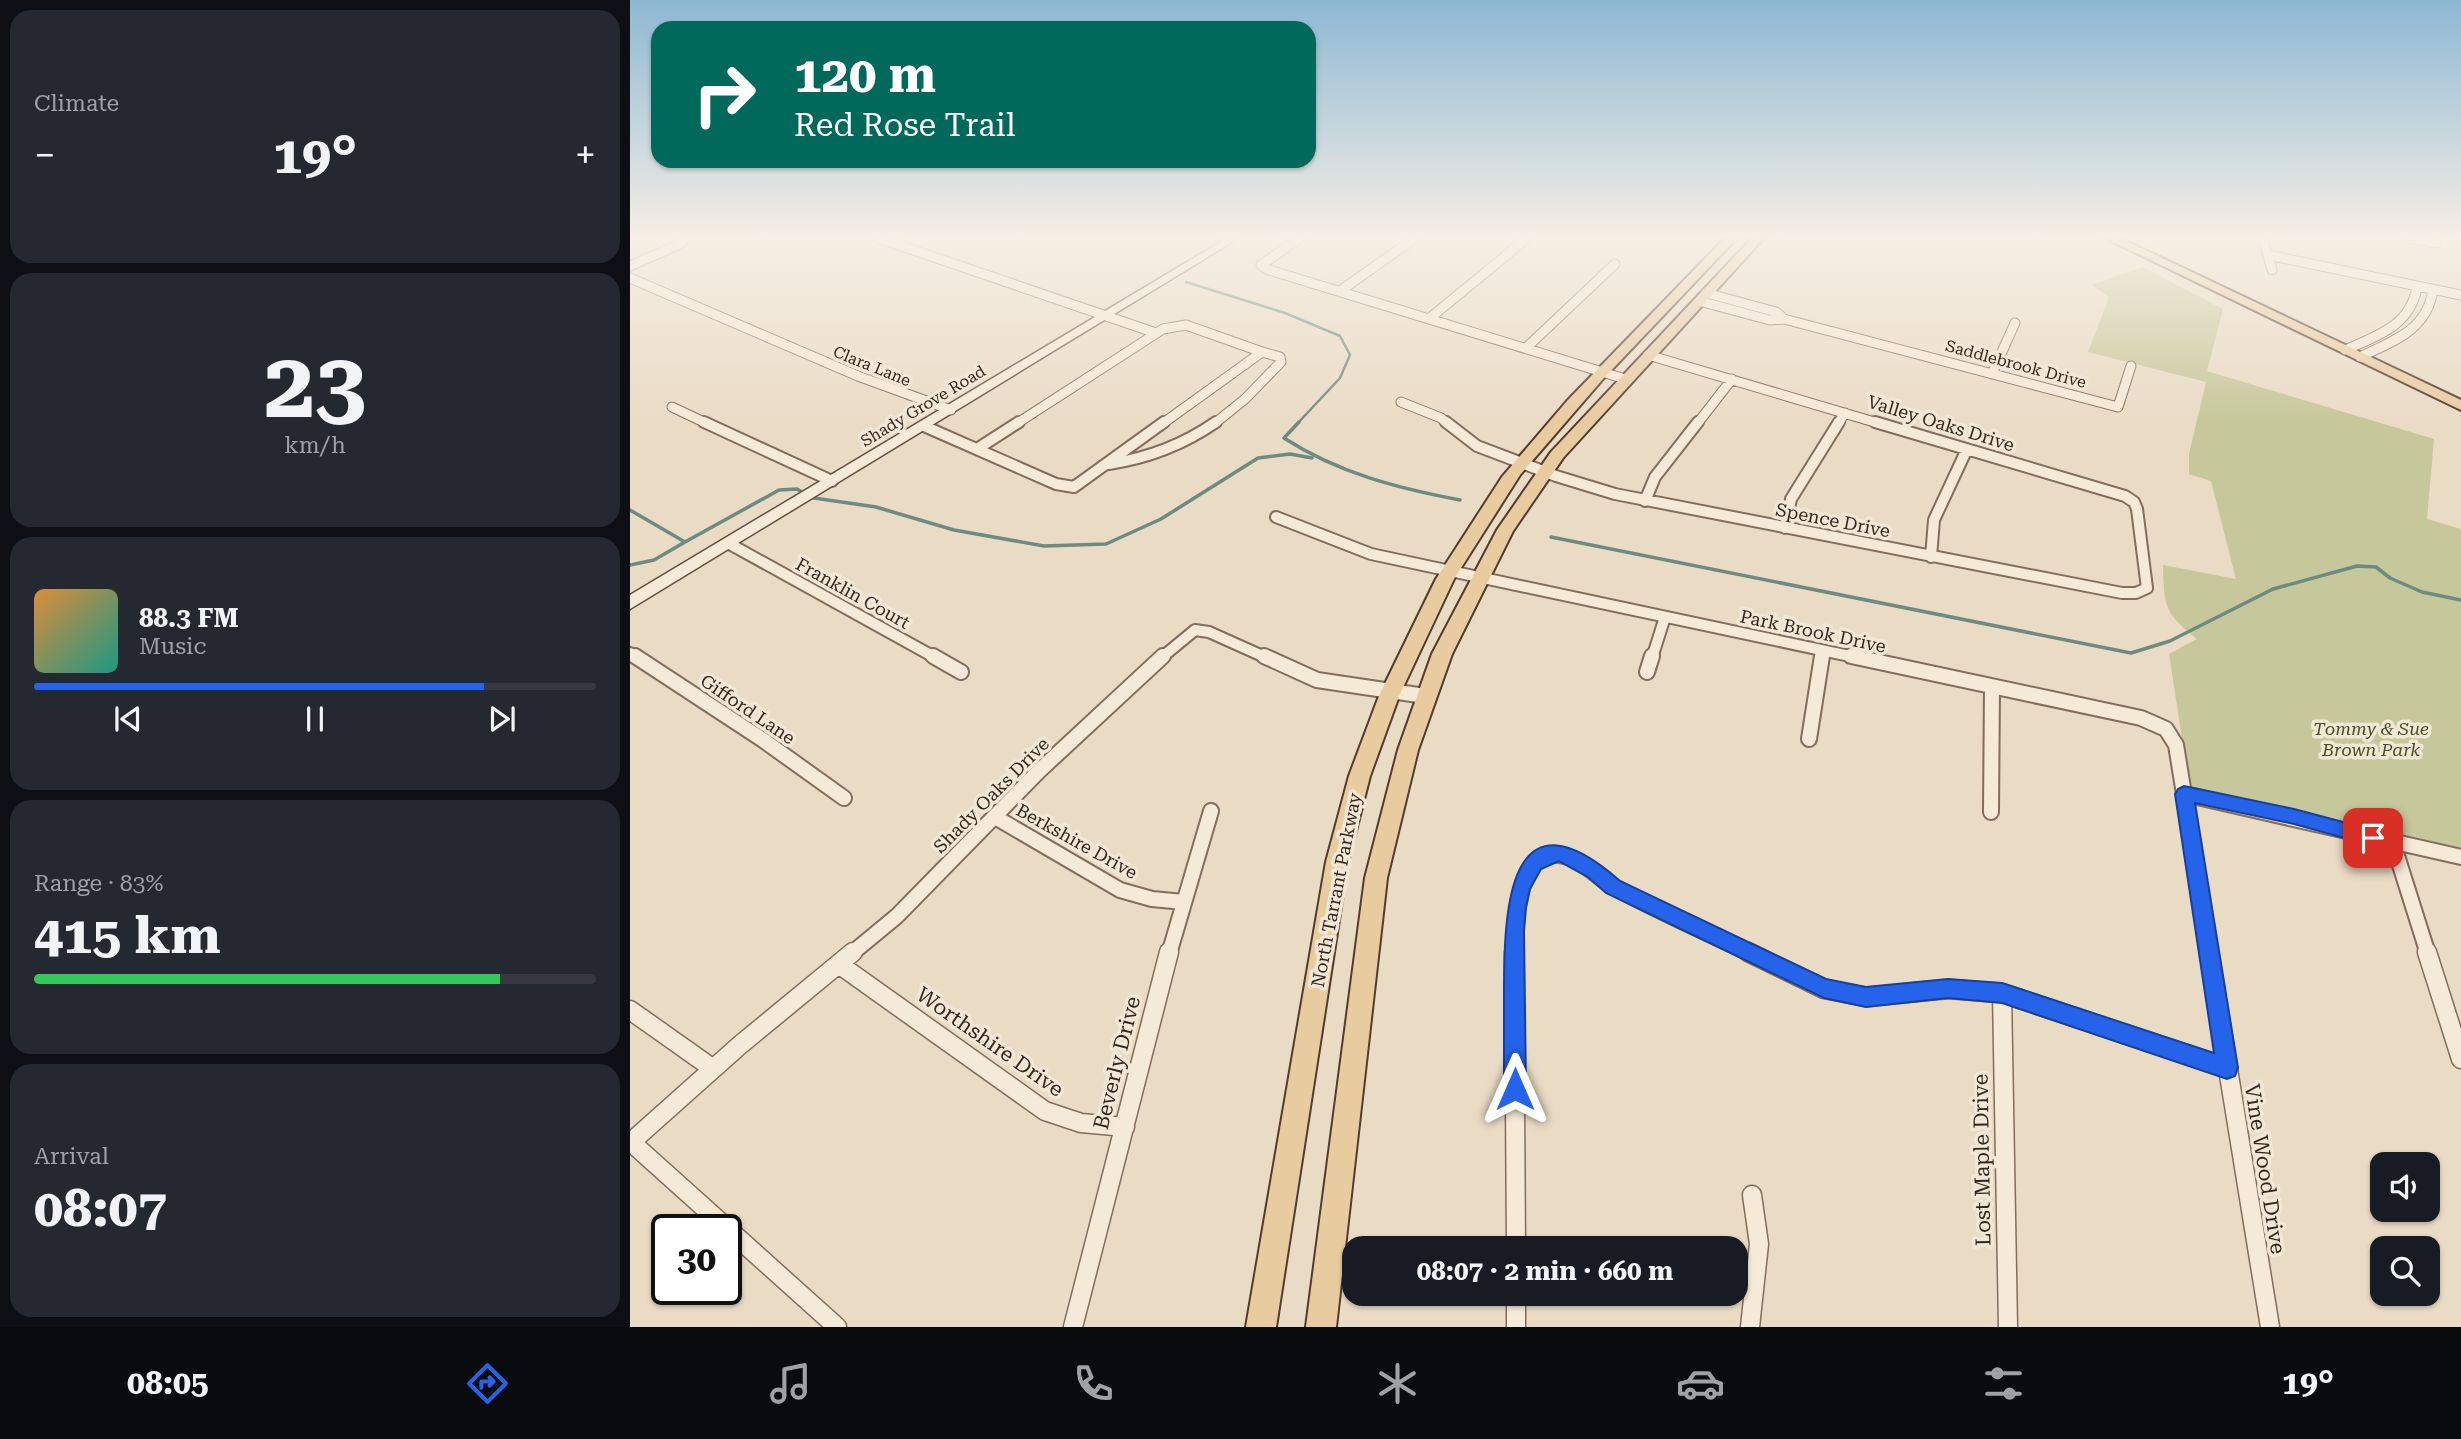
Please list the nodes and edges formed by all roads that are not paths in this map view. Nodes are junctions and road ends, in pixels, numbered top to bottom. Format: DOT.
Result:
graph roads {
  1 [pos="681,300"];
  2 [pos="1060,300"];
  3 [pos="1132,300"];
  4 [pos="1370,300"];
  5 [pos="1452,300"];
  6 [pos="1577,300"];
  7 [pos="1673,300"];
  8 [pos="1699,300"];
  9 [pos="1713,300"];
  10 [pos="2242,300"];
  11 [pos="2416,300"];
  12 [pos="2431,300"];
  13 [pos="1664,310"];
  14 [pos="1106,316"];
  15 [pos="1430,318"];
  16 [pos="1784,318"];
  17 [pos="2015,323"];
  18 [pos="1156,333"];
  19 [pos="1526,348"];
  20 [pos="2345,350"];
  21 [pos="1262,352"];
  22 [pos="1648,355"];
  23 [pos="2360,357"];
  24 [pos="2131,366"];
  25 [pos="1603,372"];
  26 [pos="1992,374"];
  27 [pos="1625,379"];
  28 [pos="1732,379"];
  29 [pos="1401,402"];
  30 [pos="2461,406"];
  31 [pos="673,407"];
  32 [pos="951,410"];
  33 [pos="1845,413"];
  34 [pos="924,426"];
  35 [pos="977,449"];
  36 [pos="1967,449"];
  37 [pos="1520,463"];
  38 [pos="1108,464"];
  39 [pos="1545,472"];
  40 [pos="832,481"];
  41 [pos="1645,501"];
  42 [pos="1276,517"];
  43 [pos="1785,528"];
  44 [pos="728,543"];
  45 [pos="1931,556"];
  46 [pos="1450,570"];
  47 [pos="1479,576"];
  48 [pos="2144,591"];
  49 [pos="630,603"];
  50 [pos="1665,617"];
  51 [pos="1823,651"];
  52 [pos="630,653"];
  53 [pos="961,672"];
  54 [pos="1647,672"];
  55 [pos="1992,687"];
  56 [pos="1388,692"];
  57 [pos="1425,696"];
  58 [pos="2166,729"];
  59 [pos="1809,739"];
  60 [pos="2184,794"];
  61 [pos="844,798"];
  62 [pos="1211,811"];
  63 [pos="1991,812"];
  64 [pos="995,817"];
  65 [pos="2393,842"];
  66 [pos="2461,857"];
  67 [pos="1184,902"];
  68 [pos="840,965"];
  69 [pos="2002,993"];
  70 [pos="630,1010"];
  71 [pos="2461,1059"];
  72 [pos="712,1068"];
  73 [pos="2227,1068"];
  74 [pos="1125,1127"];
  75 [pos="631,1142"];
  76 [pos="1752,1195"];
  77 [pos="1516,1236"];
  78 [pos="1516,1306"];
  79 [pos="837,1327"];
  80 [pos="1073,1327"];
  81 [pos="1261,1327"];
  82 [pos="1321,1327"];
  83 [pos="1516,1327"];
  84 [pos="1750,1327"];
  85 [pos="2008,1327"];
  86 [pos="2270,1327"];
  1 -- 32 [label="street, Clara Lane"];
  2 -- 14 [label="street"];
  3 -- 14 [label="street, Shady Grove Road"];
  4 -- 15 [label="street"];
  5 -- 15 [label="street"];
  6 -- 19 [label="street"];
  7 -- 13 [label="main road, North Tarrant Parkway"];
  8 -- 22 [label="main road, North Tarrant Parkway"];
  9 -- 16 [label="street, Saddlebrook Drive"];
  10 -- 20 [label="main road"];
  11 -- 20 [label="street"];
  12 -- 23 [label="street"];
  13 -- 22 [label="main road"];
  13 -- 25 [label="main road, North Tarrant Parkway"];
  14 -- 18 [label="street"];
  14 -- 32 [label="street, Shady Grove Road"];
  15 -- 19 [label="street"];
  16 -- 26 [label="street, Saddlebrook Drive"];
  17 -- 26 [label="street"];
  18 -- 21 [label="street"];
  18 -- 35 [label="street"];
  19 -- 25 [label="street"];
  20 -- 23 [label="main road"];
  21 -- 38 [label="street"];
  21 -- 38 [label="street"];
  22 -- 27 [label="main road, North Tarrant Parkway"];
  22 -- 28 [label="street, Valley Oaks Drive"];
  23 -- 30 [label="main road"];
  24 -- 26 [label="street, Saddlebrook Drive"];
  25 -- 27 [label="street"];
  25 -- 37 [label="main road, North Tarrant Parkway"];
  27 -- 39 [label="main road, North Tarrant Parkway"];
  28 -- 33 [label="street, Valley Oaks Drive"];
  28 -- 41 [label="street"];
  29 -- 37 [label="street, Spence Drive"];
  31 -- 40 [label="street"];
  32 -- 34 [label="street, Shady Grove Road"];
  33 -- 36 [label="street, Valley Oaks Drive"];
  33 -- 43 [label="street"];
  34 -- 35 [label="street"];
  34 -- 40 [label="street, Shady Grove Road"];
  35 -- 38 [label="street"];
  36 -- 45 [label="street"];
  36 -- 48 [label="street, Valley Oaks Drive"];
  37 -- 39 [label="street, Spence Drive"];
  37 -- 46 [label="main road, North Tarrant Parkway"];
  39 -- 41 [label="street, Spence Drive"];
  39 -- 47 [label="main road, North Tarrant Parkway"];
  40 -- 44 [label="street, Shady Grove Road"];
  41 -- 43 [label="street, Spence Drive"];
  42 -- 46 [label="street"];
  43 -- 45 [label="street, Spence Drive"];
  44 -- 49 [label="street, Shady Grove Road"];
  44 -- 53 [label="street, Franklin Court"];
  45 -- 48 [label="street, Spence Drive"];
  46 -- 47 [label="street, Park Brook Drive"];
  46 -- 56 [label="main road, North Tarrant Parkway"];
  47 -- 50 [label="street, Park Brook Drive"];
  47 -- 57 [label="main road, North Tarrant Parkway"];
  50 -- 51 [label="street, Park Brook Drive"];
  50 -- 54 [label="street"];
  51 -- 55 [label="street, Park Brook Drive"];
  51 -- 59 [label="street"];
  52 -- 61 [label="street, Gifford Lane"];
  55 -- 58 [label="street, Park Brook Drive"];
  55 -- 63 [label="street"];
  56 -- 57 [label="street, Shady Oaks Drive"];
  56 -- 64 [label="street, Shady Oaks Drive"];
  56 -- 81 [label="main road, North Tarrant Parkway"];
  57 -- 82 [label="main road, North Tarrant Parkway"];
  58 -- 60 [label="street, Vine Wood Drive"];
  60 -- 65 [label="street"];
  60 -- 73 [label="street, Vine Wood Drive"];
  62 -- 67 [label="street, Beverly Drive"];
  64 -- 67 [label="street, Berkshire Drive"];
  64 -- 68 [label="street, Shady Oaks Drive"];
  65 -- 66 [label="street"];
  65 -- 71 [label="street"];
  67 -- 74 [label="street, Beverly Drive"];
  68 -- 72 [label="street, Shady Oaks Drive"];
  68 -- 74 [label="street, Worthshire Drive"];
  69 -- 73 [label="street"];
  69 -- 77 [label="street"];
  69 -- 85 [label="street, Lost Maple Drive"];
  70 -- 72 [label="street"];
  72 -- 75 [label="street, Shady Oaks Drive"];
  73 -- 86 [label="street, Vine Wood Drive"];
  74 -- 80 [label="street, Beverly Drive"];
  75 -- 79 [label="street"];
  76 -- 84 [label="street"];
  78 -- 83 [label="street"];
}
